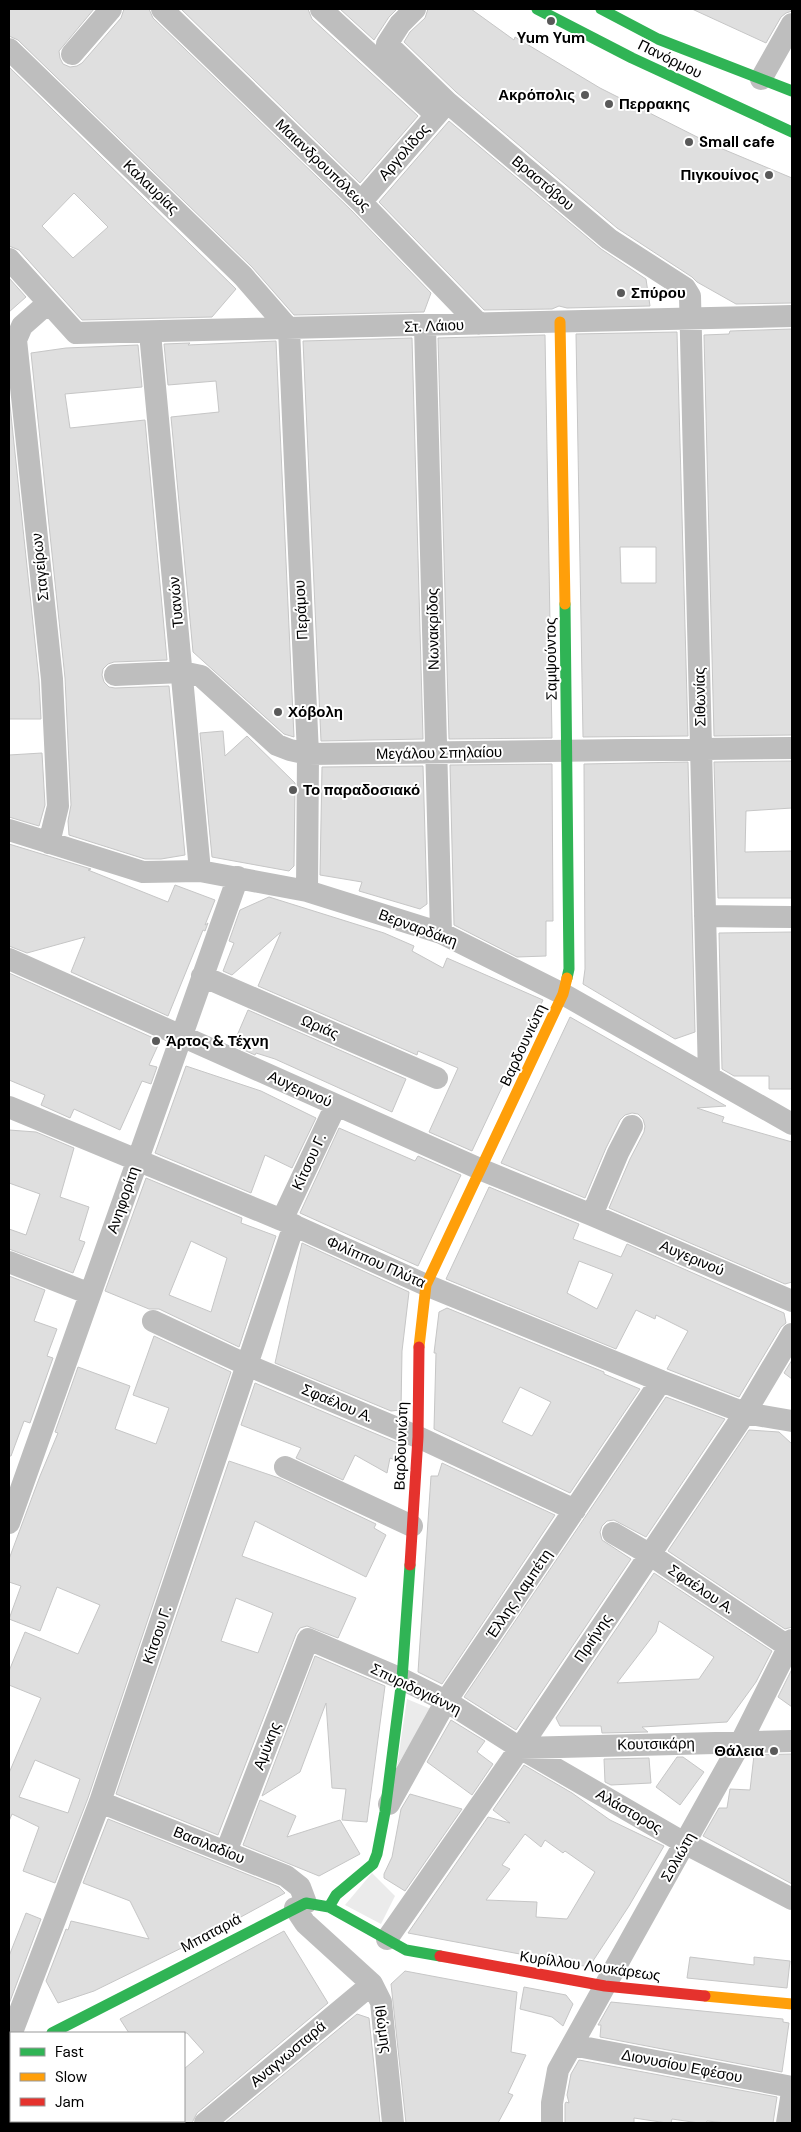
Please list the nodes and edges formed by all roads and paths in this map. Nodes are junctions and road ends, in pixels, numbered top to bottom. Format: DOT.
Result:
graph roads {
  1 [pos="111,9"];
  2 [pos="162,9"];
  3 [pos="320,9"];
  4 [pos="415,9"];
  5 [pos="537,9"];
  6 [pos="602,9"];
  7 [pos="792,24"];
  8 [pos="9,49"];
  9 [pos="72,54"];
  10 [pos="761,79"];
  11 [pos="792,91"];
  12 [pos="442,109"];
  13 [pos="792,132"];
  14 [pos="361,202"];
  15 [pos="9,259"];
  16 [pos="48,302"];
  17 [pos="792,316"];
  18 [pos="690,319"];
  19 [pos="560,322"];
  20 [pos="479,324"];
  21 [pos="425,326"];
  22 [pos="289,330"];
  23 [pos="150,333"];
  24 [pos="182,672"];
  25 [pos="114,675"];
  26 [pos="792,748"];
  27 [pos="701,750"];
  28 [pos="568,752"];
  29 [pos="308,754"];
  30 [pos="436,754"];
  31 [pos="9,830"];
  32 [pos="48,843"];
  33 [pos="200,871"];
  34 [pos="238,877"];
  35 [pos="307,891"];
  36 [pos="705,916"];
  37 [pos="792,917"];
  38 [pos="441,933"];
  39 [pos="9,959"];
  40 [pos="202,976"];
  41 [pos="563,994"];
  42 [pos="181,1036"];
  43 [pos="709,1076"];
  44 [pos="437,1078"];
  45 [pos="336,1105"];
  46 [pos="9,1107"];
  47 [pos="792,1124"];
  48 [pos="632,1126"];
  49 [pos="137,1160"];
  50 [pos="482,1170"];
  51 [pos="592,1215"];
  52 [pos="288,1223"];
  53 [pos="9,1262"];
  54 [pos="426,1285"];
  55 [pos="90,1294"];
  56 [pos="792,1301"];
  57 [pos="153,1321"];
  58 [pos="792,1334"];
  59 [pos="247,1365"];
  60 [pos="661,1381"];
  61 [pos="745,1413"];
  62 [pos="792,1421"];
  63 [pos="418,1437"];
  64 [pos="286,1466"];
  65 [pos="575,1510"];
  66 [pos="10,1517"];
  67 [pos="412,1526"];
  68 [pos="613,1533"];
  69 [pos="649,1554"];
  70 [pos="308,1639"];
  71 [pos="791,1644"];
  72 [pos="402,1679"];
  73 [pos="446,1700"];
  74 [pos="792,1741"];
  75 [pos="741,1742"];
  76 [pos="520,1748"];
  77 [pos="100,1802"];
  78 [pos="385,1812"];
  79 [pos="686,1844"];
  80 [pos="226,1852"];
  81 [pos="792,1899"];
  82 [pos="300,1906"];
  83 [pos="329,1908"];
  84 [pos="387,1939"];
  85 [pos="372,1984"];
  86 [pos="605,1986"];
  87 [pos="792,2004"];
  88 [pos="12,2032"];
  89 [pos="54,2032"];
  90 [pos="572,2045"];
  91 [pos="792,2087"];
  92 [pos="792,2092"];
  93 [pos="205,2123"];
  94 [pos="393,2123"];
  95 [pos="552,2123"];
  96 [pos="787,2123"];
  1 -- 9 [label="street"];
  2 -- 14 [label="street, Μαιανδρουπόλεως"];
  3 -- 12 [label="street, Βραστόβου"];
  4 -- 12 [label="street, Βραστόβου"];
  5 -- 13 [label="street, Πανόρμου"];
  6 -- 10 [label="street, Πανόρμου"];
  7 -- 10 [label="street"];
  8 -- 22 [label="street, Καλαυρίας"];
  10 -- 11 [label="street, Πανόρμου"];
  12 -- 14 [label="street, Αργολίδος"];
  12 -- 18 [label="street, Βραστόβου"];
  14 -- 20 [label="street, Μαιανδρουπόλεως"];
  15 -- 16 [label="street"];
  16 -- 23 [label="street, Στ. Λάιου"];
  16 -- 32 [label="street, Σταγείρων"];
  17 -- 18 [label="street, Στ. Λάιου"];
  18 -- 19 [label="street, Στ. Λάιου"];
  18 -- 27 [label="street, Σιθωνίας"];
  19 -- 20 [label="street, Στ. Λάιου"];
  19 -- 28 [label="street, Σαμψούντος"];
  20 -- 21 [label="street, Στ. Λάιου"];
  21 -- 22 [label="street, Στ. Λάιου"];
  21 -- 30 [label="street, Νωνακρίδος"];
  22 -- 23 [label="street, Στ. Λάιου"];
  22 -- 29 [label="street, Περάμου"];
  23 -- 24 [label="street, Τυανών"];
  24 -- 25 [label="street, Μεγάλου Σπηλαίου"];
  24 -- 29 [label="street, Μεγάλου Σπηλαίου"];
  24 -- 33 [label="street, Τυανών"];
  26 -- 27 [label="street, Μεγάλου Σπηλαίου"];
  27 -- 28 [label="street, Μεγάλου Σπηλαίου"];
  27 -- 36 [label="street, Σιθωνίας"];
  28 -- 30 [label="street, Μεγάλου Σπηλαίου"];
  28 -- 41 [label="street, Σαμψούντος"];
  29 -- 30 [label="street, Μεγάλου Σπηλαίου"];
  29 -- 35 [label="street, Περάμου"];
  30 -- 38 [label="street, Νωνακρίδος"];
  31 -- 32 [label="street, Βερναρδάκη"];
  32 -- 33 [label="street, Βερναρδάκη"];
  33 -- 34 [label="street, Βερναρδάκη"];
  34 -- 35 [label="street, Βερναρδάκη"];
  34 -- 40 [label="street, Ανηφορίτη"];
  35 -- 38 [label="street, Βερναρδάκη"];
  36 -- 37 [label="street"];
  36 -- 43 [label="street, Σιθωνίας"];
  38 -- 41 [label="street, Βερναρδάκη"];
  39 -- 42 [label="street, Αυγερινού"];
  40 -- 42 [label="street, Ανηφορίτη"];
  40 -- 44 [label="street, Ωριάς"];
  41 -- 43 [label="street, Βερναρδάκη"];
  41 -- 50 [label="street, Βαρδουνιώτη"];
  42 -- 45 [label="street, Αυγερινού"];
  42 -- 49 [label="street, Ανηφορίτη"];
  43 -- 47 [label="street, Βερναρδάκη"];
  45 -- 50 [label="street, Αυγερινού"];
  45 -- 52 [label="street, Κίτσου Γ."];
  46 -- 49 [label="street, Φιλίππου Πλύτα"];
  48 -- 51 [label="street"];
  49 -- 52 [label="street, Φιλίππου Πλύτα"];
  49 -- 55 [label="street, Ανηφορίτη"];
  50 -- 51 [label="street, Αυγερινού"];
  50 -- 54 [label="street, Βαρδουνιώτη"];
  51 -- 56 [label="street, Αυγερινού"];
  52 -- 54 [label="street, Φιλίππου Πλύτα"];
  52 -- 59 [label="street, Κίτσου Γ."];
  53 -- 55 [label="street"];
  54 -- 60 [label="street, Φιλίππου Πλύτα"];
  54 -- 63 [label="street, Βαρδουνιώτη"];
  55 -- 66 [label="street, Ανηφορίτη"];
  57 -- 59 [label="street, Σφαέλου Α."];
  58 -- 61 [label="street, Πριήνης"];
  59 -- 63 [label="street, Σφαέλου Α."];
  59 -- 77 [label="street, Κίτσου Γ."];
  60 -- 61 [label="street, Φιλίππου Πλύτα"];
  60 -- 65 [label="street, Έλλης Λαμπέτη"];
  61 -- 62 [label="street, Φιλίππου Πλύτα"];
  61 -- 69 [label="street, Πριήνης"];
  63 -- 65 [label="street, Σφαέλου Α."];
  63 -- 67 [label="street, Βαρδουνιώτη"];
  64 -- 67 [label="street"];
  65 -- 73 [label="street, Έλλης Λαμπέτη"];
  67 -- 72 [label="street, Βαρδουνιώτη"];
  68 -- 69 [label="street, Σφαέλου Α."];
  69 -- 71 [label="street, Σφαέλου Α."];
  69 -- 76 [label="street, Πριήνης"];
  70 -- 72 [label="street, Σπυριδογιάννη"];
  70 -- 80 [label="street, Αμύκης"];
  71 -- 75 [label="street, Σολιώτη"];
  72 -- 73 [label="street, Σπυριδογιάννη"];
  72 -- 78 [label="street, Βαρδουνιώτη"];
  73 -- 76 [label="street, Σπυριδογιάννη"];
  73 -- 78 [label="street, Έλλης Λαμπέτη"];
  74 -- 75 [label="street, Κουτσικάρη"];
  75 -- 76 [label="street, Κουτσικάρη"];
  75 -- 79 [label="street, Σολιώτη"];
  76 -- 79 [label="street, Αλάστορος"];
  76 -- 84 [label="street, Πριήνης"];
  77 -- 80 [label="street, Βασιλαδίου"];
  77 -- 88 [label="street, Κίτσου Γ."];
  78 -- 83 [label="street, Βαρδουνιώτη"];
  79 -- 81 [label="street, Αλάστορος"];
  79 -- 86 [label="street, Σολιώτη"];
  80 -- 82 [label="street, Βασιλαδίου"];
  82 -- 83 [label="street"];
  82 -- 85 [label="street, Ιθώμης"];
  82 -- 89 [label="street, Μπαταριά"];
  83 -- 84 [label="street"];
  84 -- 86 [label="street, Κυρίλλου Λουκάρεως"];
  85 -- 93 [label="street, Αναγνωσταρά"];
  85 -- 94 [label="street, Ιθώμης"];
  86 -- 87 [label="street, Κυρίλλου Λουκάρεως"];
  86 -- 90 [label="street, Σολιώτη"];
  90 -- 91 [label="street, Διονυσίου Εφέσου"];
  90 -- 95 [label="street, Σολιώτη"];
  92 -- 96 [label="street"];
}
